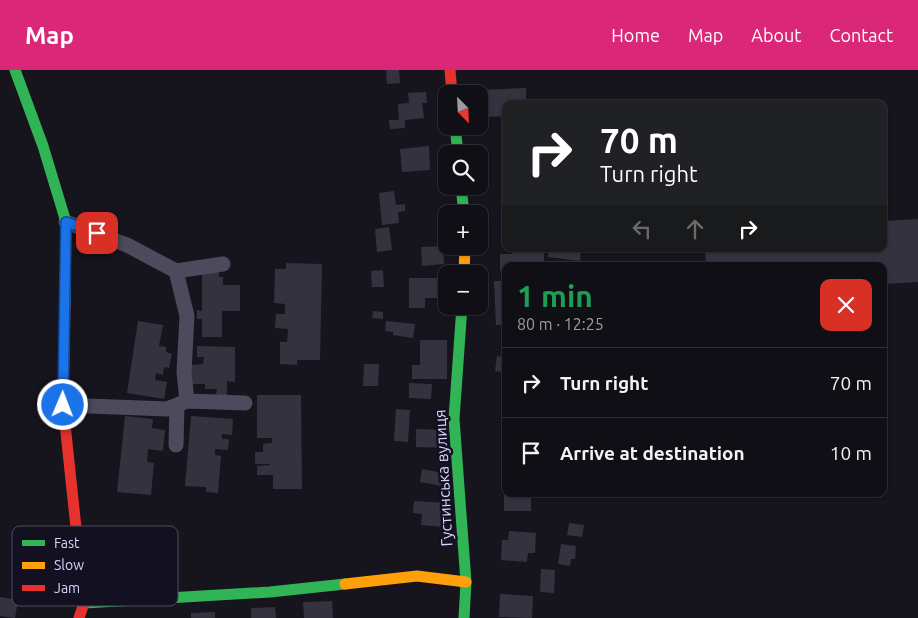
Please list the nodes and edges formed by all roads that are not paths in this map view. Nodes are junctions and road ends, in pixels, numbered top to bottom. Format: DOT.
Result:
graph roads {
  1 [pos="15,70"];
  2 [pos="450,70"];
  3 [pos="451,85"];
  4 [pos="66,222"];
  5 [pos="223,264"];
  6 [pos="176,271"];
  7 [pos="461,315"];
  8 [pos="182,403"];
  9 [pos="245,403"];
  10 [pos="63,405"];
  11 [pos="176,445"];
  12 [pos="76,526"];
  13 [pos="466,582"];
  14 [pos="178,597"];
  15 [pos="83,606"];
  16 [pos="79,618"];
  17 [pos="464,618"];
  1 -- 4 [label="street"];
  2 -- 3 [label="street"];
  4 -- 6 [label="street"];
  4 -- 10 [label="street"];
  5 -- 6 [label="street"];
  6 -- 8 [label="street"];
  7 -- 13 [label="street, Густинська вулиця"];
  8 -- 9 [label="street"];
  8 -- 10 [label="street"];
  8 -- 11 [label="street"];
  10 -- 12 [label="street"];
  13 -- 14 [label="street"];
  13 -- 17 [label="street, Густинська вулиця"];
  15 -- 16 [label="street"];
}
